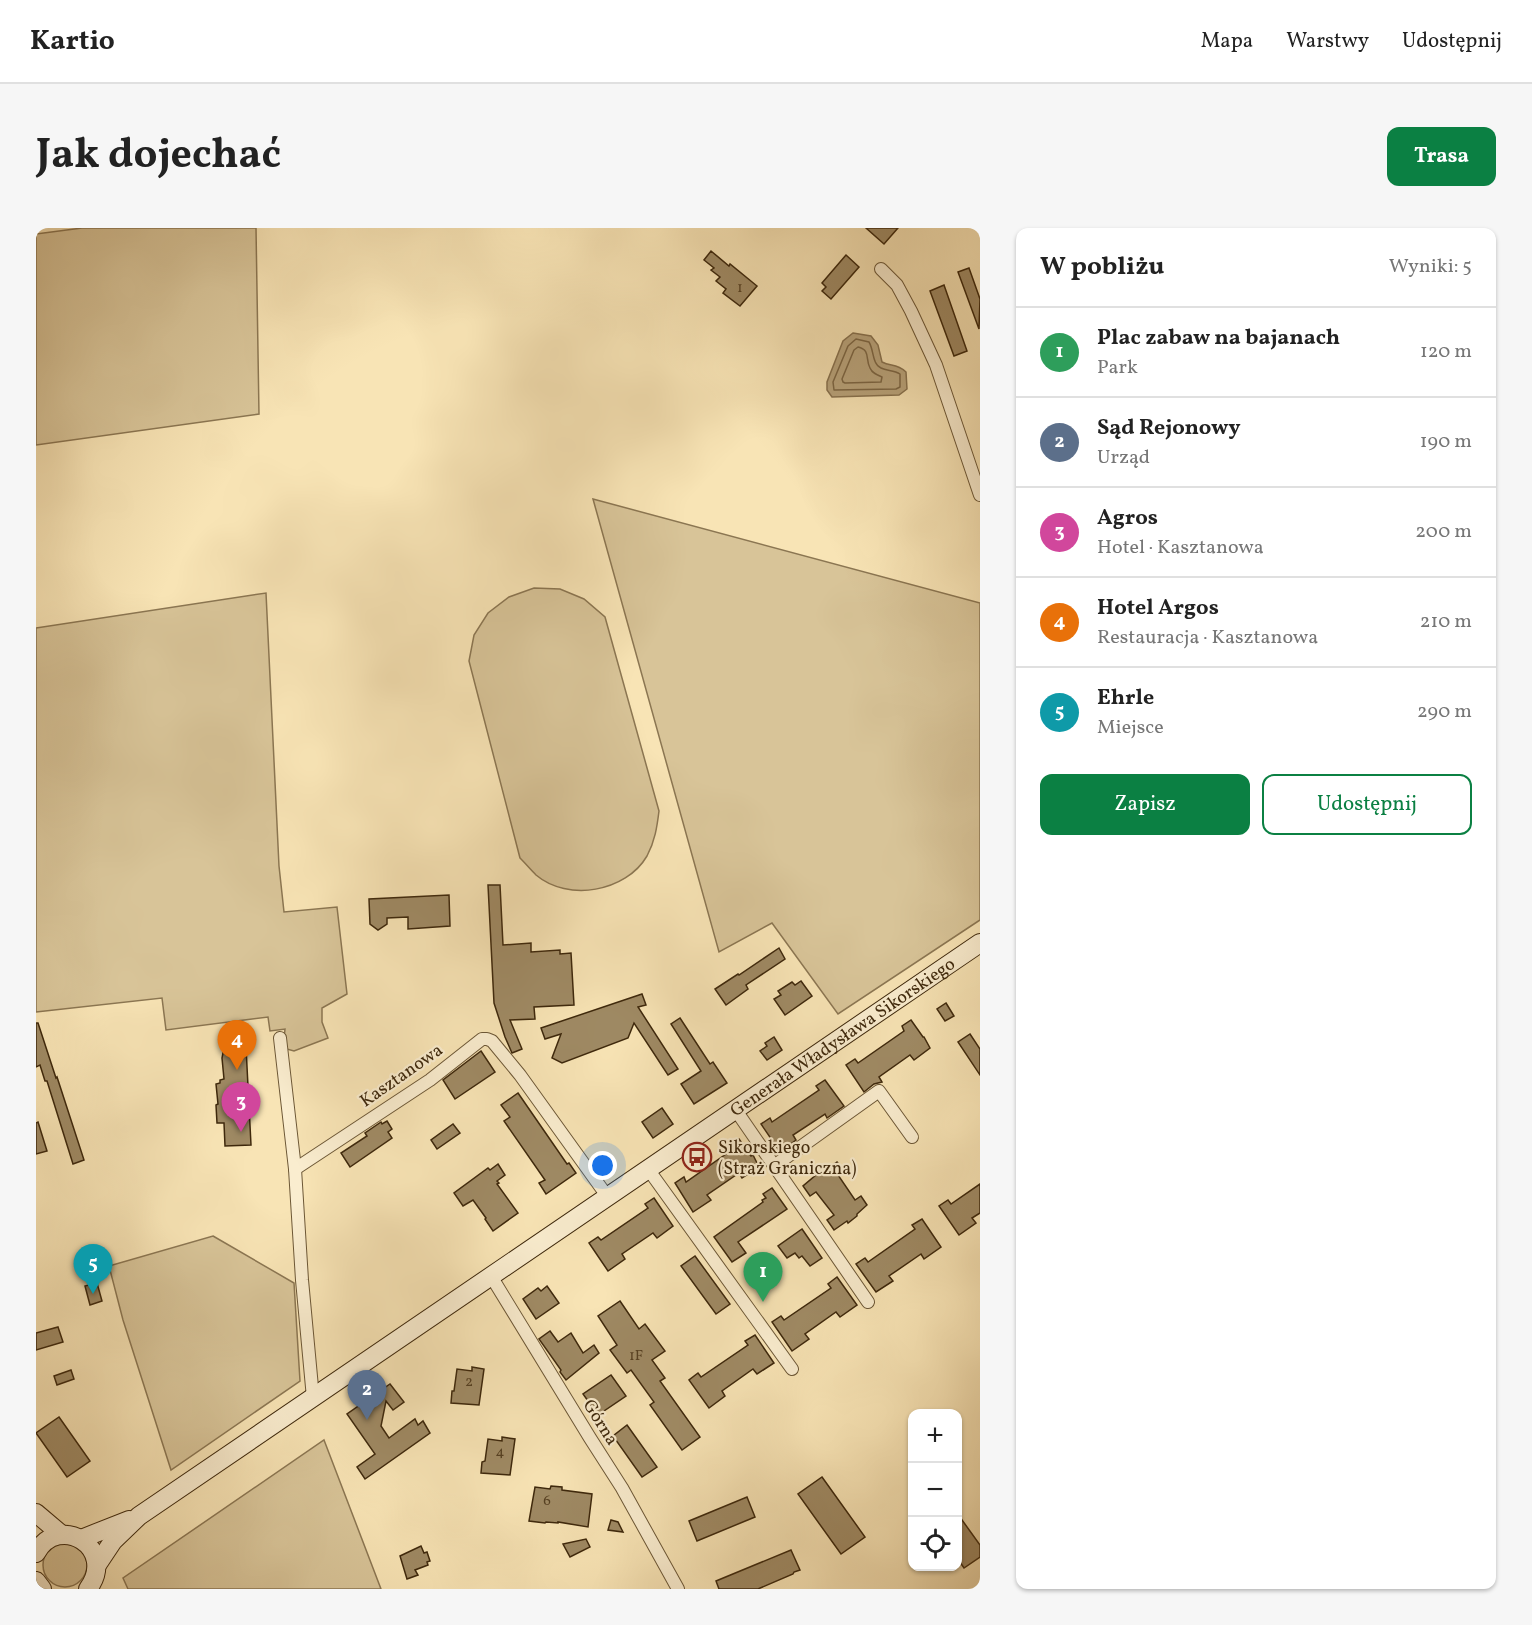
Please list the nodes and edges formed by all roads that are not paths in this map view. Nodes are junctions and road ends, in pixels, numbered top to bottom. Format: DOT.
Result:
graph roads {
  1 [pos="881,269"];
  2 [pos="980,495"];
  3 [pos="980,944"];
  4 [pos="280,1038"];
  5 [pos="735,1109"];
  6 [pos="912,1137"];
  7 [pos="774,1166"];
  8 [pos="295,1169"];
  9 [pos="648,1169"];
  10 [pos="607,1196"];
  11 [pos="491,1276"];
  12 [pos="868,1302"];
  13 [pos="792,1370"];
  14 [pos="313,1398"];
  15 [pos="36,1513"];
  16 [pos="140,1516"];
  17 [pos="62,1535"];
  18 [pos="81,1539"];
  19 [pos="38,1543"];
  20 [pos="97,1565"];
  21 [pos="36,1581"];
  22 [pos="42,1589"];
  23 [pos="88,1589"];
  24 [pos="678,1589"];
  1 -- 2 [label="street"];
  3 -- 5 [label="main road, Generała Władysława Sikorskiego"];
  4 -- 8 [label="street"];
  5 -- 7 [label="street"];
  5 -- 9 [label="main road, Generała Władysława Sikorskiego"];
  6 -- 7 [label="street"];
  7 -- 12 [label="street"];
  8 -- 10 [label="street, Kasztanowa"];
  8 -- 14 [label="street"];
  9 -- 10 [label="main road, Generała Władysława Sikorskiego"];
  9 -- 13 [label="street"];
  10 -- 11 [label="main road, Generała Władysława Sikorskiego"];
  11 -- 14 [label="main road, Generała Władysława Sikorskiego"];
  11 -- 24 [label="street, Górna"];
  14 -- 16 [label="main road, Generała Władysława Sikorskiego"];
  15 -- 17 [label="main road"];
  16 -- 18 [label="main road, Generała Władysława Sikorskiego"];
  16 -- 20 [label="main road, Generała Władysława Sikorskiego"];
  17 -- 18 [label="main road"];
  17 -- 19 [label="main road"];
  18 -- 20 [label="main road"];
  20 -- 23 [label="main road, Generała Władysława Sikorskiego"];
  21 -- 22 [label="main road"];
}
